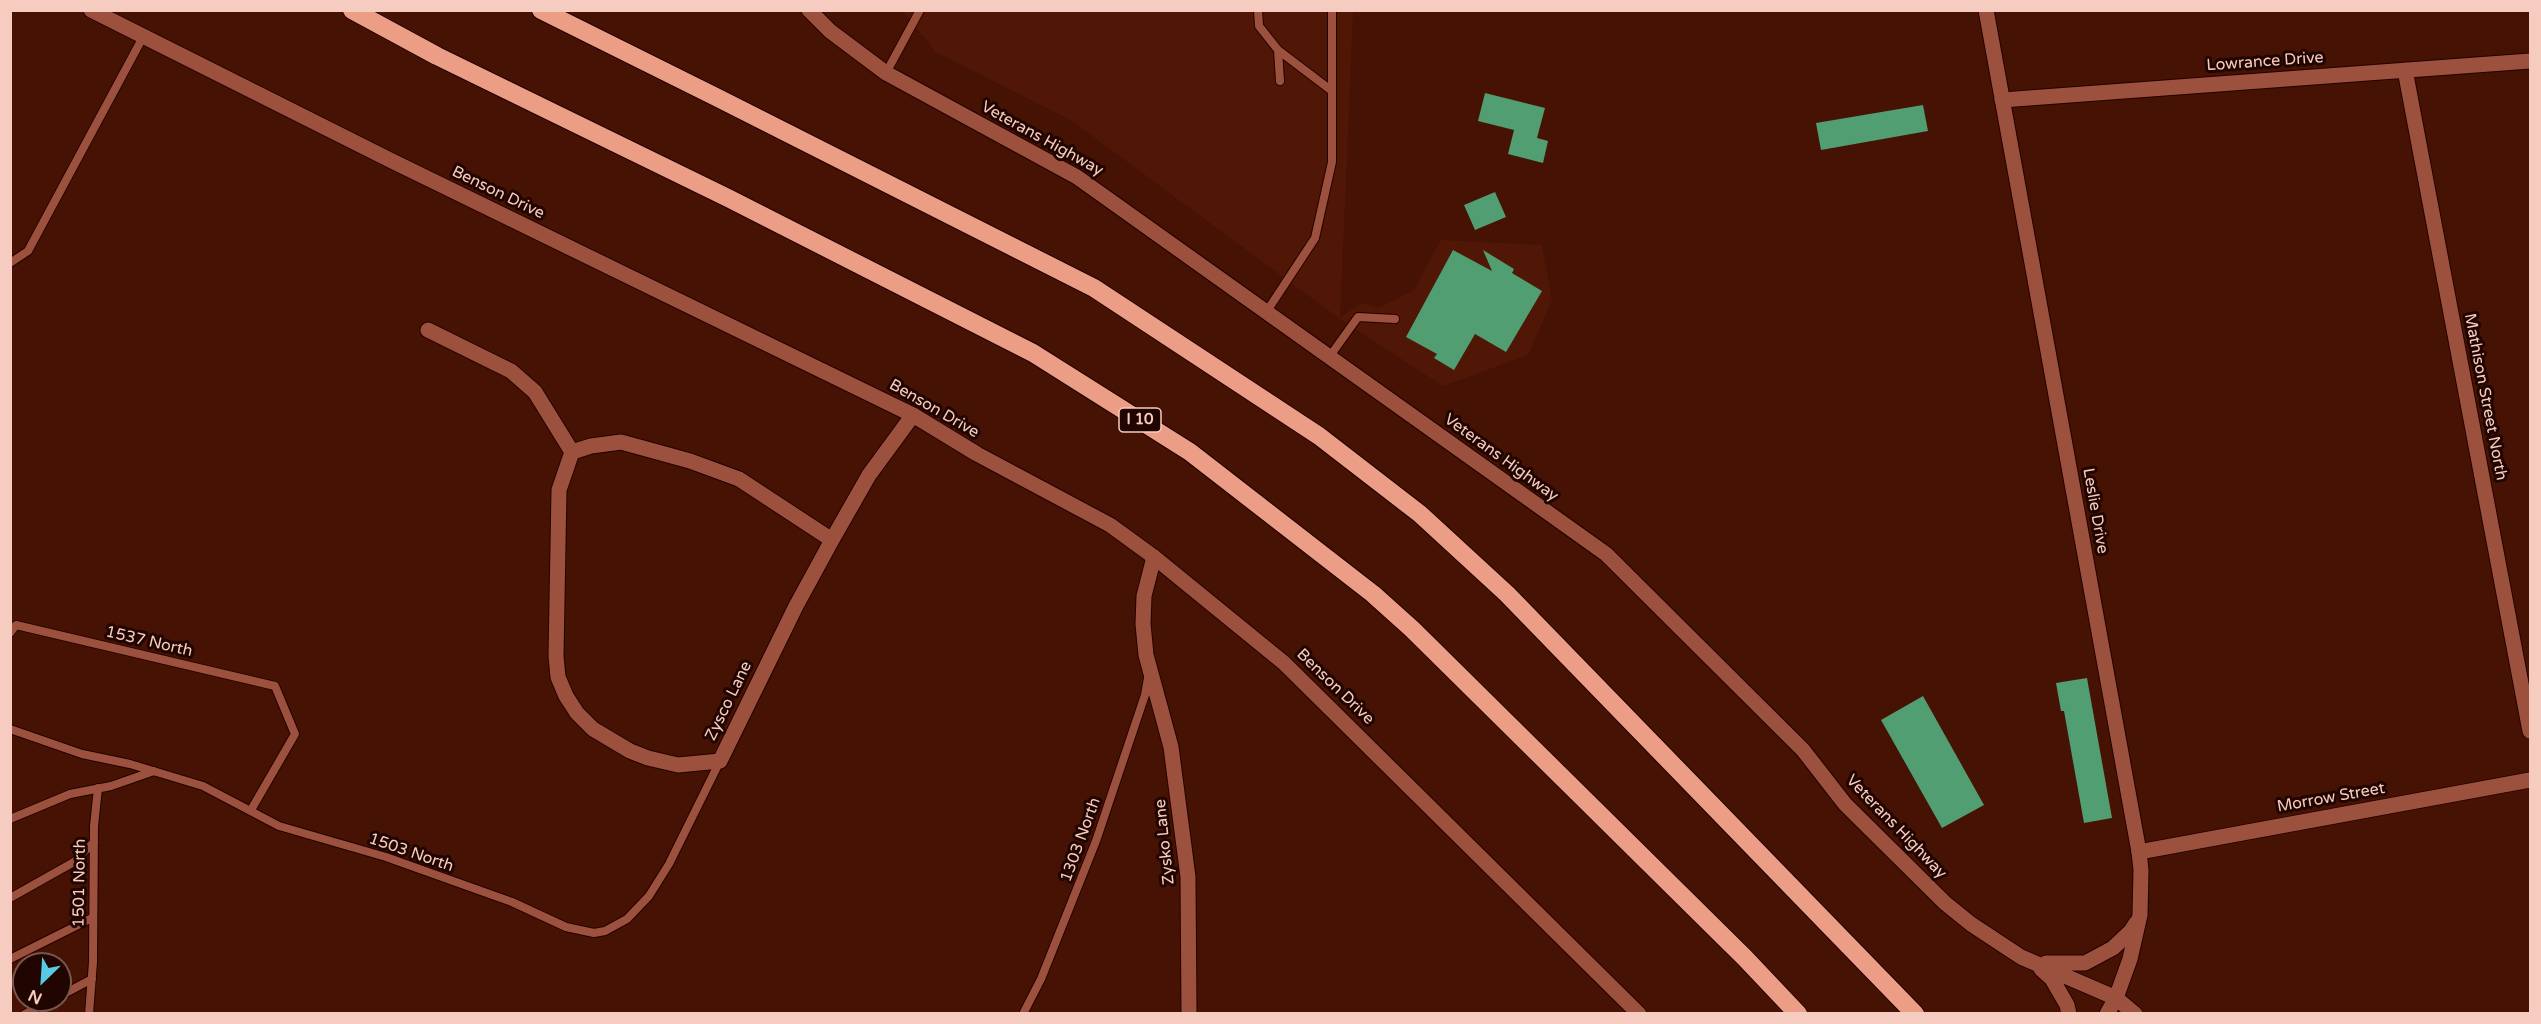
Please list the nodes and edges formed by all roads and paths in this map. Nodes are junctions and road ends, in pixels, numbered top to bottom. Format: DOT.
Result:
graph roads {
  1 [pos="91,10"];
  2 [pos="350,10"];
  3 [pos="541,10"];
  4 [pos="809,10"];
  5 [pos="920,10"];
  6 [pos="1258,10"];
  7 [pos="1332,10"];
  8 [pos="1986,10"];
  9 [pos="143,37"];
  10 [pos="1278,50"];
  11 [pos="2530,61"];
  12 [pos="2405,70"];
  13 [pos="886,73"];
  14 [pos="1280,81"];
  15 [pos="1332,91"];
  16 [pos="2002,100"];
  17 [pos="10,263"];
  18 [pos="1267,311"];
  19 [pos="1395,319"];
  20 [pos="428,330"];
  21 [pos="1330,356"];
  22 [pos="913,415"];
  23 [pos="572,452"];
  24 [pos="831,540"];
  25 [pos="1154,557"];
  26 [pos="10,633"];
  27 [pos="1150,670"];
  28 [pos="10,729"];
  29 [pos="2530,731"];
  30 [pos="720,761"];
  31 [pos="154,771"];
  32 [pos="2530,780"];
  33 [pos="98,788"];
  34 [pos="251,810"];
  35 [pos="10,819"];
  36 [pos="94,842"];
  37 [pos="2139,852"];
  38 [pos="10,898"];
  39 [pos="2140,915"];
  40 [pos="92,918"];
  41 [pos="10,959"];
  42 [pos="2032,962"];
  43 [pos="92,980"];
  44 [pos="72,990"];
  45 [pos="2116,998"];
  46 [pos="89,1014"];
  47 [pos="1023,1014"];
  48 [pos="1189,1014"];
  49 [pos="1639,1014"];
  50 [pos="1798,1014"];
  51 [pos="1915,1014"];
  52 [pos="2068,1014"];
  53 [pos="2107,1014"];
  54 [pos="2135,1014"];
  1 -- 9 [label="street, Benson Drive"];
  2 -- 50 [label="highway, I 10"];
  3 -- 51 [label="highway"];
  4 -- 13 [label="street, Veterans Highway"];
  5 -- 13 [label="lane"];
  6 -- 10 [label="lane"];
  7 -- 15 [label="lane"];
  8 -- 16 [label="street, Leslie Drive"];
  9 -- 17 [label="lane"];
  9 -- 22 [label="street, Benson Drive"];
  10 -- 14 [label="lane"];
  10 -- 15 [label="lane"];
  11 -- 12 [label="street, Lowrance Drive"];
  12 -- 16 [label="street, Lowrance Drive"];
  12 -- 29 [label="street, Mathison Street North"];
  13 -- 18 [label="street, Veterans Highway"];
  15 -- 18 [label="lane"];
  16 -- 37 [label="street, Leslie Drive"];
  18 -- 21 [label="street, Veterans Highway"];
  19 -- 21 [label="lane"];
  20 -- 23 [label="street"];
  21 -- 42 [label="street, Veterans Highway"];
  22 -- 24 [label="street, Zysco Lane"];
  22 -- 25 [label="street, Benson Drive"];
  23 -- 24 [label="street"];
  23 -- 30 [label="street, Zysco Lane"];
  24 -- 30 [label="street, Zysco Lane"];
  25 -- 27 [label="street, Zysko Lane"];
  25 -- 49 [label="street, Benson Drive"];
  26 -- 34 [label="lane, 1537 North"];
  27 -- 47 [label="lane, 1303 North"];
  27 -- 48 [label="street, Zysko Lane"];
  28 -- 31 [label="lane, 1503 North"];
  30 -- 34 [label="lane, 1503 North"];
  31 -- 33 [label="lane"];
  31 -- 34 [label="lane, 1503 North"];
  32 -- 37 [label="street, Morrow Street"];
  33 -- 35 [label="lane"];
  33 -- 36 [label="lane, 1501 North"];
  36 -- 38 [label="lane"];
  36 -- 40 [label="lane, 1501 North"];
  37 -- 39 [label="street, Leslie Drive"];
  39 -- 42 [label="street"];
  39 -- 45 [label="street, Leslie Drive"];
  40 -- 41 [label="lane"];
  40 -- 43 [label="lane, 1501 North"];
  42 -- 45 [label="street, Veterans Highway"];
  42 -- 52 [label="street"];
  43 -- 44 [label="lane"];
  43 -- 46 [label="lane, 1501 North"];
  45 -- 53 [label="street, Leslie Drive"];
  45 -- 54 [label="street, Veterans Highway"];
}
